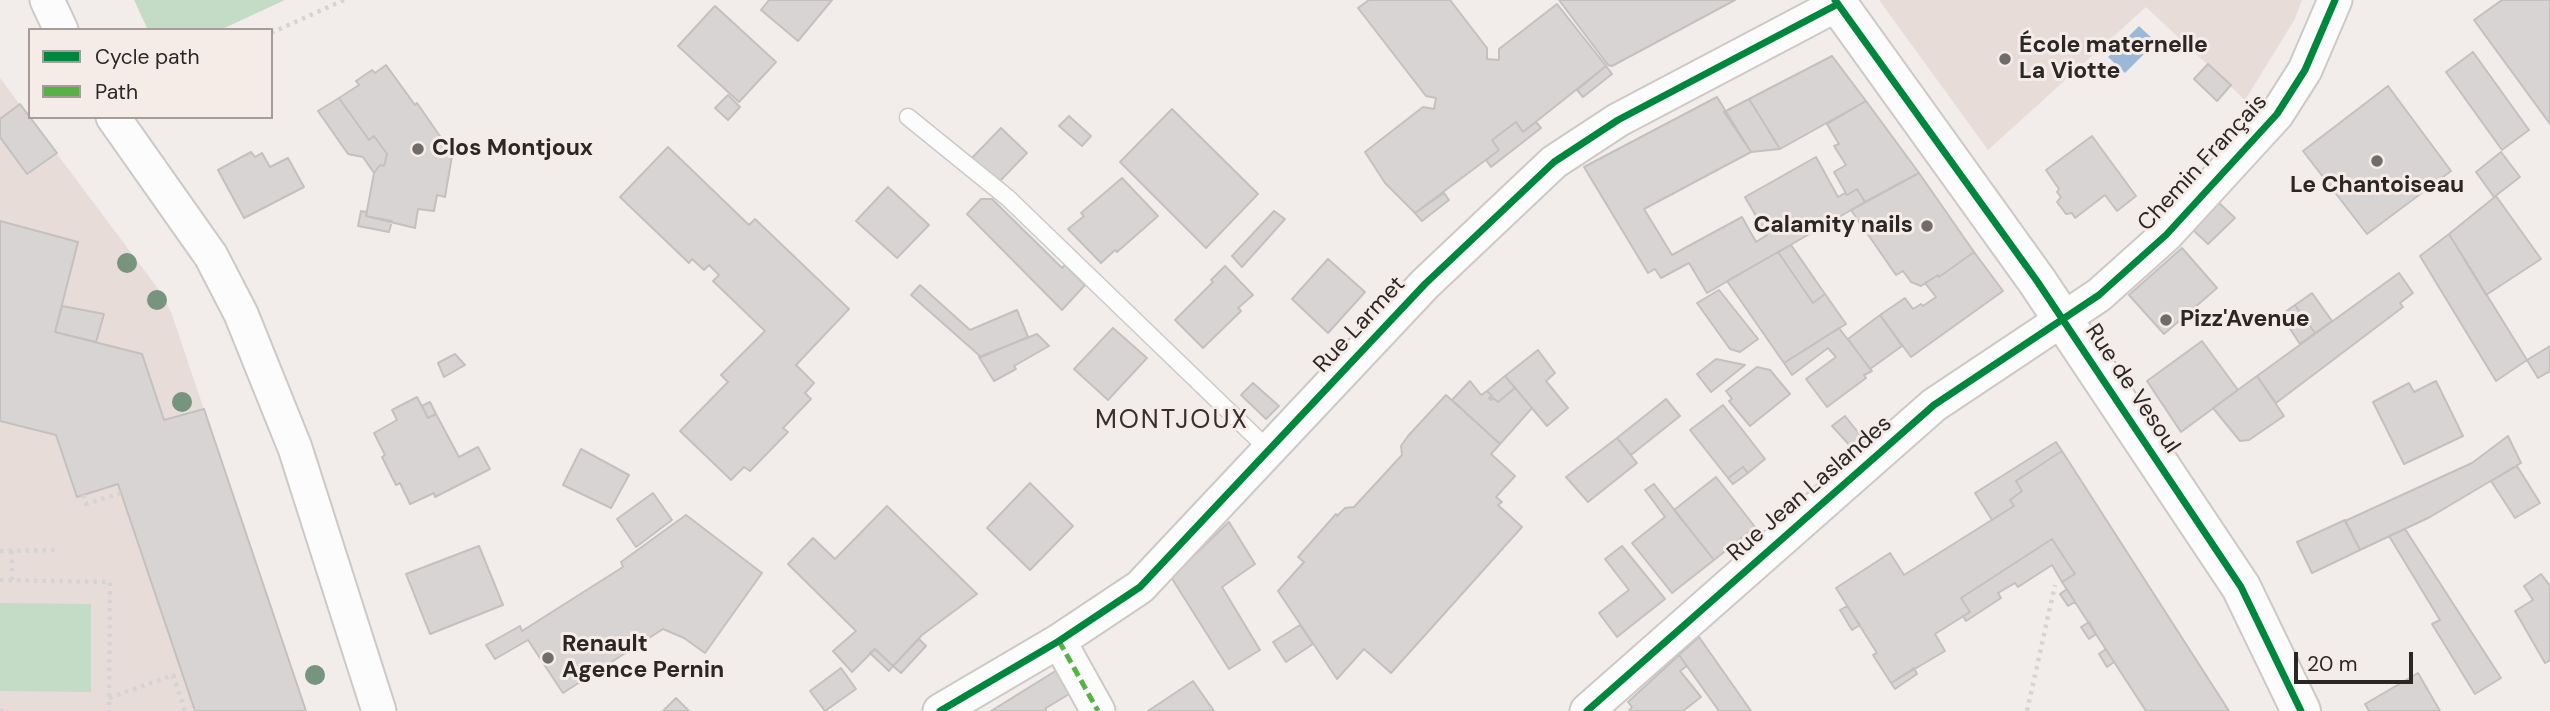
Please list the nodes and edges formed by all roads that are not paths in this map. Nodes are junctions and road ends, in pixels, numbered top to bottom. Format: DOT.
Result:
graph roads {
  1 [pos="47,0"];
  2 [pos="2335,0"];
  3 [pos="1836,2"];
  4 [pos="60,28"];
  5 [pos="908,117"];
  6 [pos="114,119"];
  7 [pos="2062,321"];
  8 [pos="1269,450"];
  9 [pos="1059,642"];
  10 [pos="1595,708"];
  11 [pos="379,711"];
  12 [pos="940,711"];
  13 [pos="1098,711"];
  14 [pos="2301,711"];
  1 -- 4 [label="street"];
  2 -- 7 [label="street, Chemin Français"];
  3 -- 7 [label="main road, Rue de Vesoul"];
  3 -- 8 [label="street, Rue Larmet"];
  5 -- 8 [label="lane"];
  6 -- 11 [label="street"];
  7 -- 10 [label="street, Rue Jean Laslandes"];
  7 -- 14 [label="main road, Rue de Vesoul"];
  8 -- 9 [label="street, Rue Larmet"];
  9 -- 12 [label="street, Rue Larmet"];
  9 -- 13 [label="street"];
}
